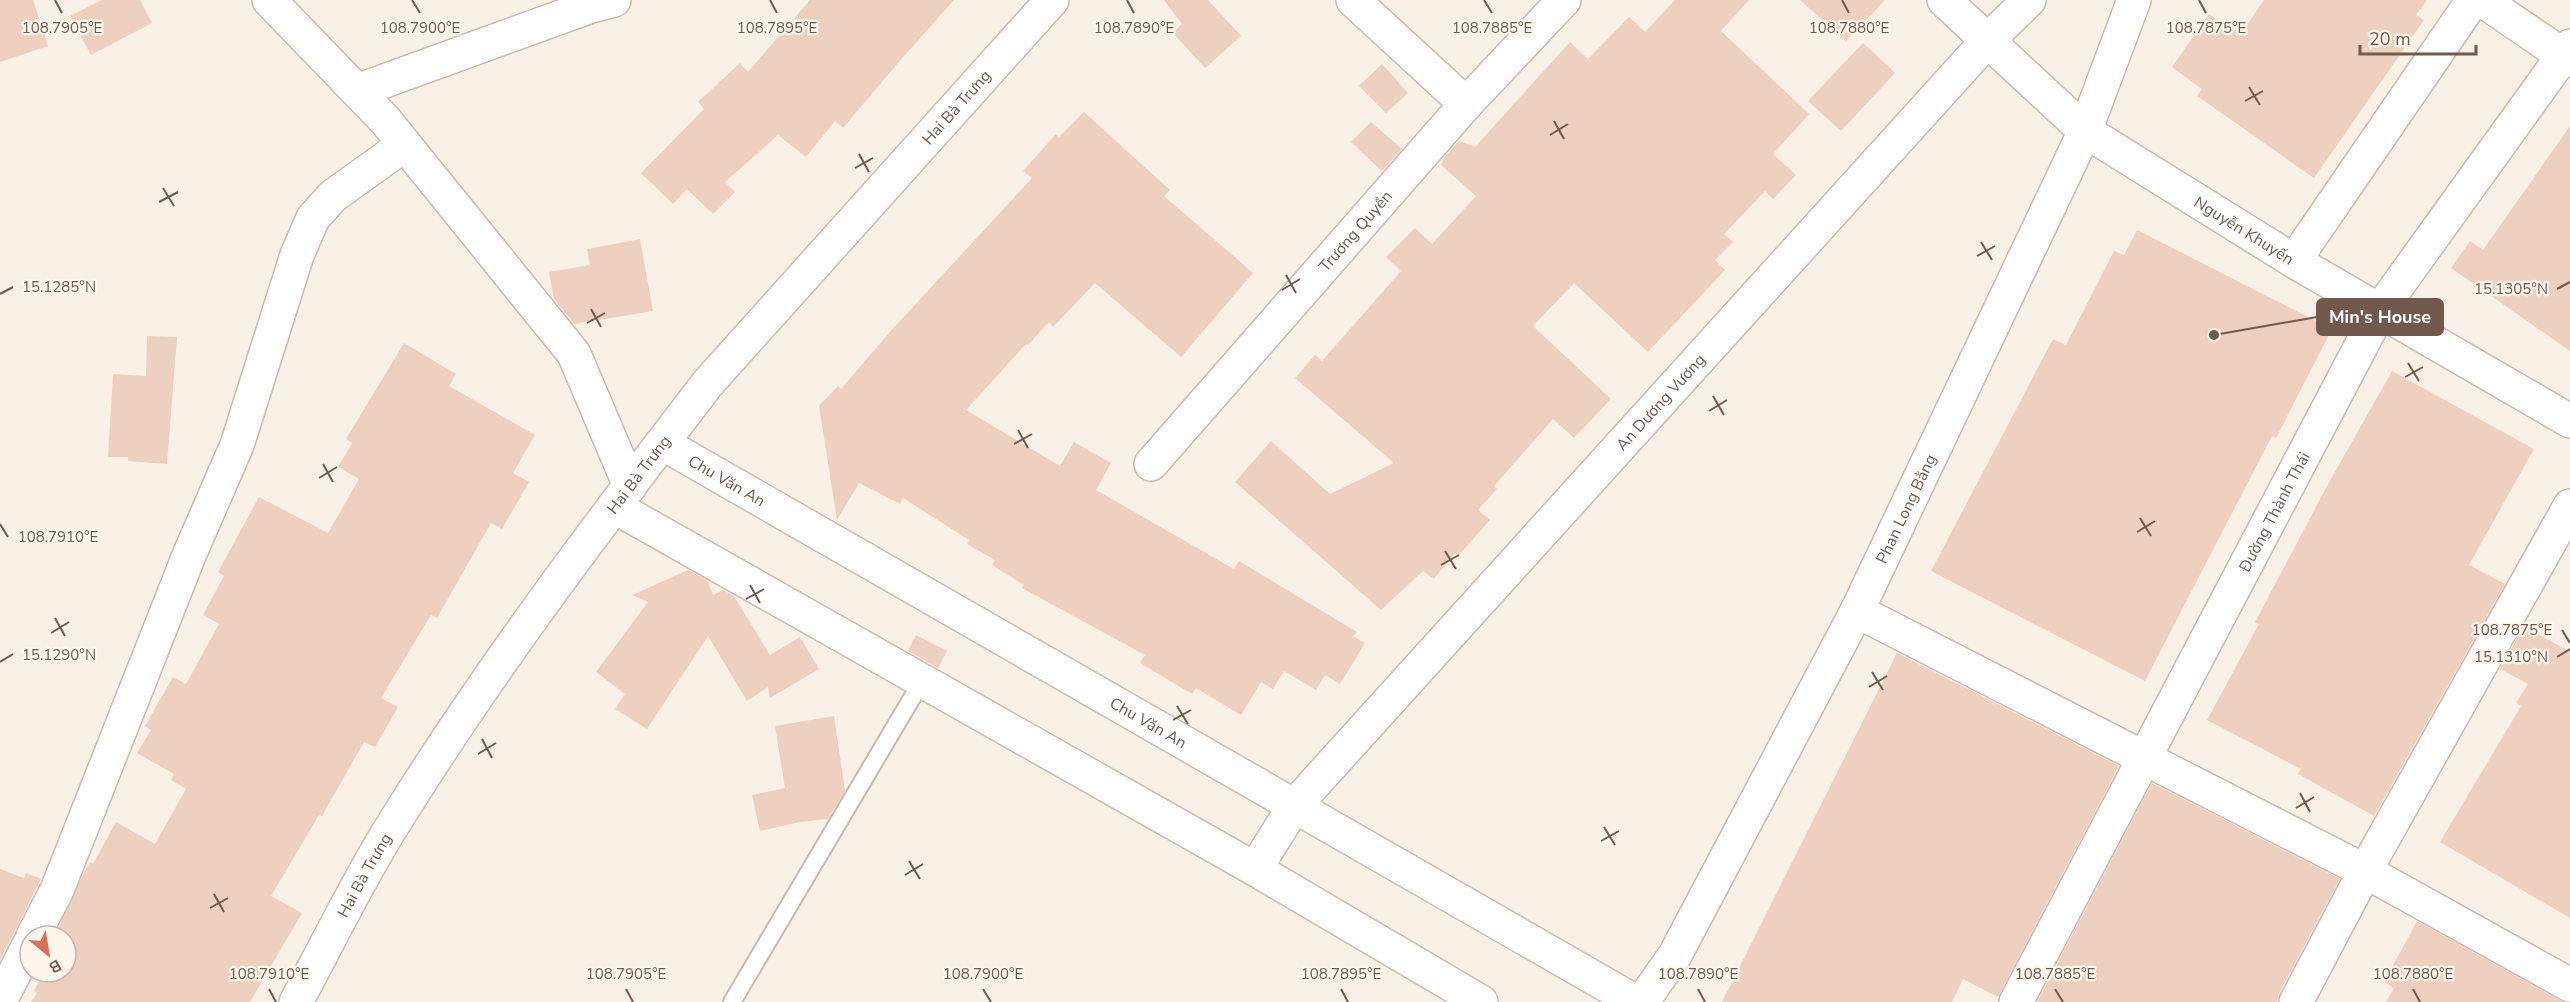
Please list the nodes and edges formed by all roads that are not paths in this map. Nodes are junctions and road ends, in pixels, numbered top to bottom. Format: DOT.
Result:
graph roads {
  1 [pos="269,0"];
  2 [pos="614,0"];
  3 [pos="1052,0"];
  4 [pos="1353,0"];
  5 [pos="1564,0"];
  6 [pos="1944,0"];
  7 [pos="2029,0"];
  8 [pos="2134,0"];
  9 [pos="2473,0"];
  10 [pos="2482,0"];
  11 [pos="1987,41"];
  12 [pos="2568,54"];
  13 [pos="357,91"];
  14 [pos="1466,104"];
  15 [pos="2085,131"];
  16 [pos="404,145"];
  17 [pos="2294,261"];
  18 [pos="2380,310"];
  19 [pos="2570,421"];
  20 [pos="662,443"];
  21 [pos="1151,464"];
  22 [pos="622,497"];
  23 [pos="2570,506"];
  24 [pos="1857,611"];
  25 [pos="922,681"];
  26 [pos="2144,758"];
  27 [pos="1295,805"];
  28 [pos="1255,869"];
  29 [pos="2365,871"];
  30 [pos="39,924"];
  31 [pos="18,966"];
  32 [pos="2570,985"];
  33 [pos="0,1001"];
  34 [pos="296,1002"];
  35 [pos="732,1002"];
  36 [pos="1481,1002"];
  37 [pos="1636,1002"];
  38 [pos="1642,1002"];
  39 [pos="2016,1002"];
  40 [pos="2296,1002"];
  1 -- 13 [label="street"];
  2 -- 13 [label="street"];
  3 -- 20 [label="street, Hai Bà Trưng"];
  4 -- 14 [label="street"];
  5 -- 14 [label="street, Trương Quyền"];
  6 -- 11 [label="street, Nguyễn Khuyến"];
  7 -- 11 [label="street, An Dương Vương"];
  8 -- 15 [label="street, Phan Long Bằng"];
  9 -- 17 [label="street"];
  10 -- 12 [label="street"];
  11 -- 15 [label="street, Nguyễn Khuyến"];
  11 -- 27 [label="street, An Dương Vương"];
  12 -- 18 [label="street, Đường Thành Thái"];
  13 -- 16 [label="street"];
  14 -- 21 [label="street, Trương Quyền"];
  15 -- 17 [label="street, Nguyễn Khuyến"];
  15 -- 24 [label="street, Phan Long Bằng"];
  16 -- 22 [label="street"];
  16 -- 30 [label="street"];
  17 -- 18 [label="street, Nguyễn Khuyến"];
  18 -- 19 [label="street, Nguyễn Khuyến"];
  18 -- 26 [label="street, Đường Thành Thái"];
  20 -- 22 [label="street, Hai Bà Trưng"];
  20 -- 27 [label="street, Chu Văn An"];
  22 -- 25 [label="street"];
  22 -- 34 [label="street, Hai Bà Trưng"];
  23 -- 29 [label="street"];
  24 -- 26 [label="street"];
  24 -- 38 [label="street, Phan Long Bằng"];
  25 -- 28 [label="street"];
  25 -- 35 [label="lane"];
  26 -- 29 [label="street"];
  26 -- 39 [label="street, Đường Thành Thái"];
  27 -- 28 [label="street, An Dương Vương"];
  27 -- 37 [label="street, Chu Văn An"];
  28 -- 36 [label="street"];
  29 -- 32 [label="street"];
  29 -- 40 [label="street"];
  31 -- 33 [label="street"];
}
